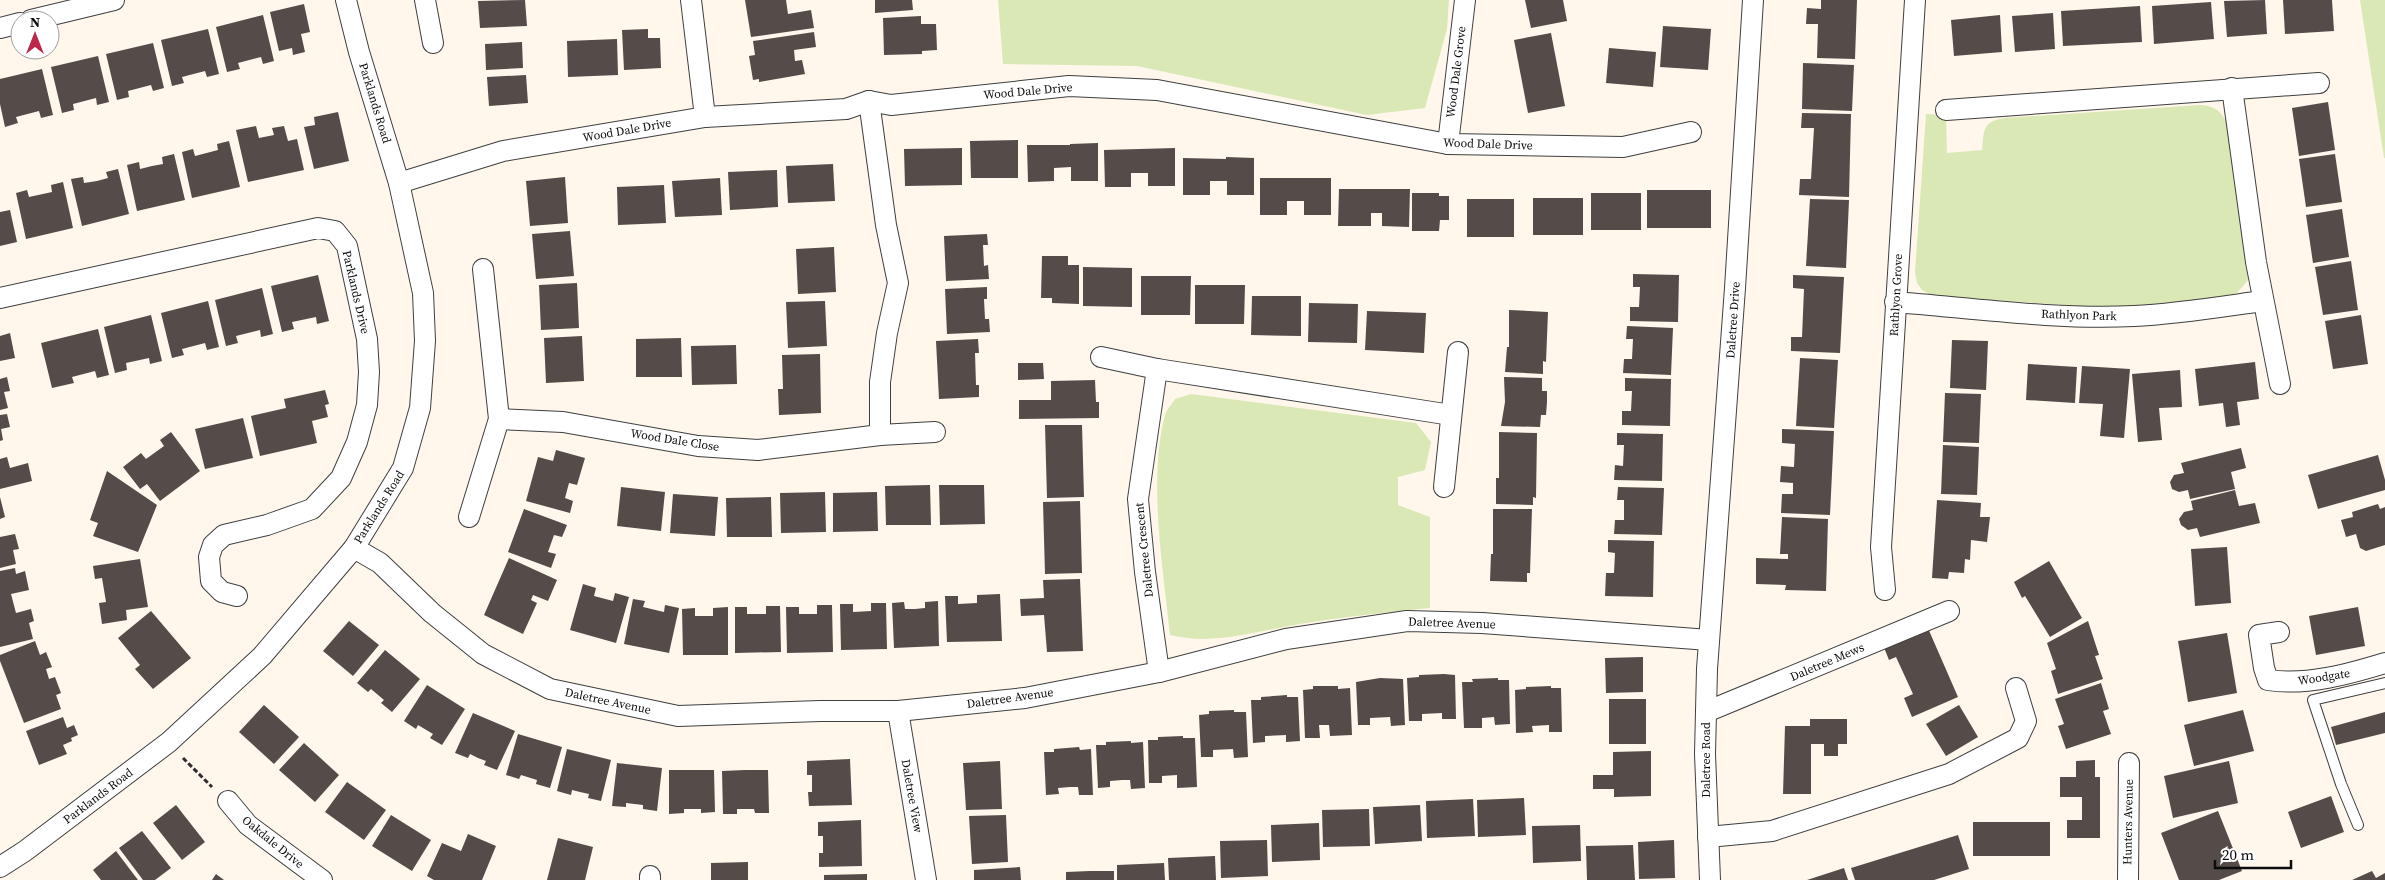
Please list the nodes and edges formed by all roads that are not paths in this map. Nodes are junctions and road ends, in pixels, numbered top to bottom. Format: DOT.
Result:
graph roads {
  1 [pos="114,0"];
  2 [pos="346,0"];
  3 [pos="425,0"];
  4 [pos="691,0"];
  5 [pos="1465,0"];
  6 [pos="1753,0"];
  7 [pos="1915,0"];
  8 [pos="60,13"];
  9 [pos="433,44"];
  10 [pos="2318,82"];
  11 [pos="2232,88"];
  12 [pos="869,101"];
  13 [pos="1946,110"];
  14 [pos="705,117"];
  15 [pos="1691,132"];
  16 [pos="1448,144"];
  17 [pos="399,183"];
  18 [pos="483,269"];
  19 [pos="0,298"];
  20 [pos="2262,301"];
  21 [pos="1895,302"];
  22 [pos="1458,352"];
  23 [pos="1101,357"];
  24 [pos="1157,369"];
  25 [pos="2280,384"];
  26 [pos="1451,415"];
  27 [pos="499,419"];
  28 [pos="935,432"];
  29 [pos="880,435"];
  30 [pos="1444,487"];
  31 [pos="470,517"];
  32 [pos="354,548"];
  33 [pos="1884,590"];
  34 [pos="237,596"];
  35 [pos="1949,611"];
  36 [pos="2279,632"];
  37 [pos="1708,640"];
  38 [pos="2385,663"];
  39 [pos="1159,672"];
  40 [pos="2385,683"];
  41 [pos="2016,688"];
  42 [pos="898,711"];
  43 [pos="1706,712"];
  44 [pos="2129,763"];
  45 [pos="221,795"];
  46 [pos="2358,825"];
  47 [pos="1708,837"];
  48 [pos="0,867"];
  49 [pos="322,880"];
  50 [pos="926,880"];
  51 [pos="1710,880"];
  52 [pos="2128,880"];
  1 -- 8 [label="street"];
  2 -- 17 [label="street, Parklands Road"];
  3 -- 9 [label="street"];
  4 -- 14 [label="street"];
  5 -- 16 [label="street, Wood Dale Grove"];
  6 -- 37 [label="street, Daletree Drive"];
  7 -- 21 [label="street, Rathlyon Grove"];
  10 -- 11 [label="street"];
  11 -- 13 [label="street"];
  11 -- 20 [label="street"];
  12 -- 14 [label="street, Wood Dale Drive"];
  12 -- 16 [label="street, Wood Dale Drive"];
  12 -- 29 [label="street"];
  14 -- 17 [label="street, Wood Dale Drive"];
  15 -- 16 [label="street, Wood Dale Drive"];
  17 -- 32 [label="street, Parklands Road"];
  18 -- 27 [label="street"];
  19 -- 34 [label="street, Parklands Drive"];
  20 -- 21 [label="street, Rathlyon Park"];
  20 -- 25 [label="street"];
  21 -- 33 [label="street, Rathlyon Grove"];
  22 -- 26 [label="street"];
  23 -- 24 [label="street"];
  24 -- 26 [label="street"];
  24 -- 39 [label="street, Daletree Crescent"];
  26 -- 30 [label="street"];
  27 -- 29 [label="street, Wood Dale Close"];
  27 -- 31 [label="street"];
  28 -- 29 [label="street, Wood Dale Close"];
  32 -- 42 [label="street, Daletree Avenue"];
  32 -- 48 [label="street, Parklands Road"];
  35 -- 43 [label="street, Daletree Mews"];
  36 -- 38 [label="street, Woodgate"];
  37 -- 39 [label="street, Daletree Avenue"];
  37 -- 43 [label="street, Daletree Road"];
  39 -- 42 [label="street, Daletree Avenue"];
  40 -- 46 [label="lane"];
  41 -- 47 [label="street"];
  42 -- 50 [label="street, Daletree View"];
  43 -- 47 [label="street, Daletree Road"];
  44 -- 52 [label="street, Hunters Avenue"];
  45 -- 49 [label="street, Oakdale Drive"];
  47 -- 51 [label="street, Daletree Road"];
}
